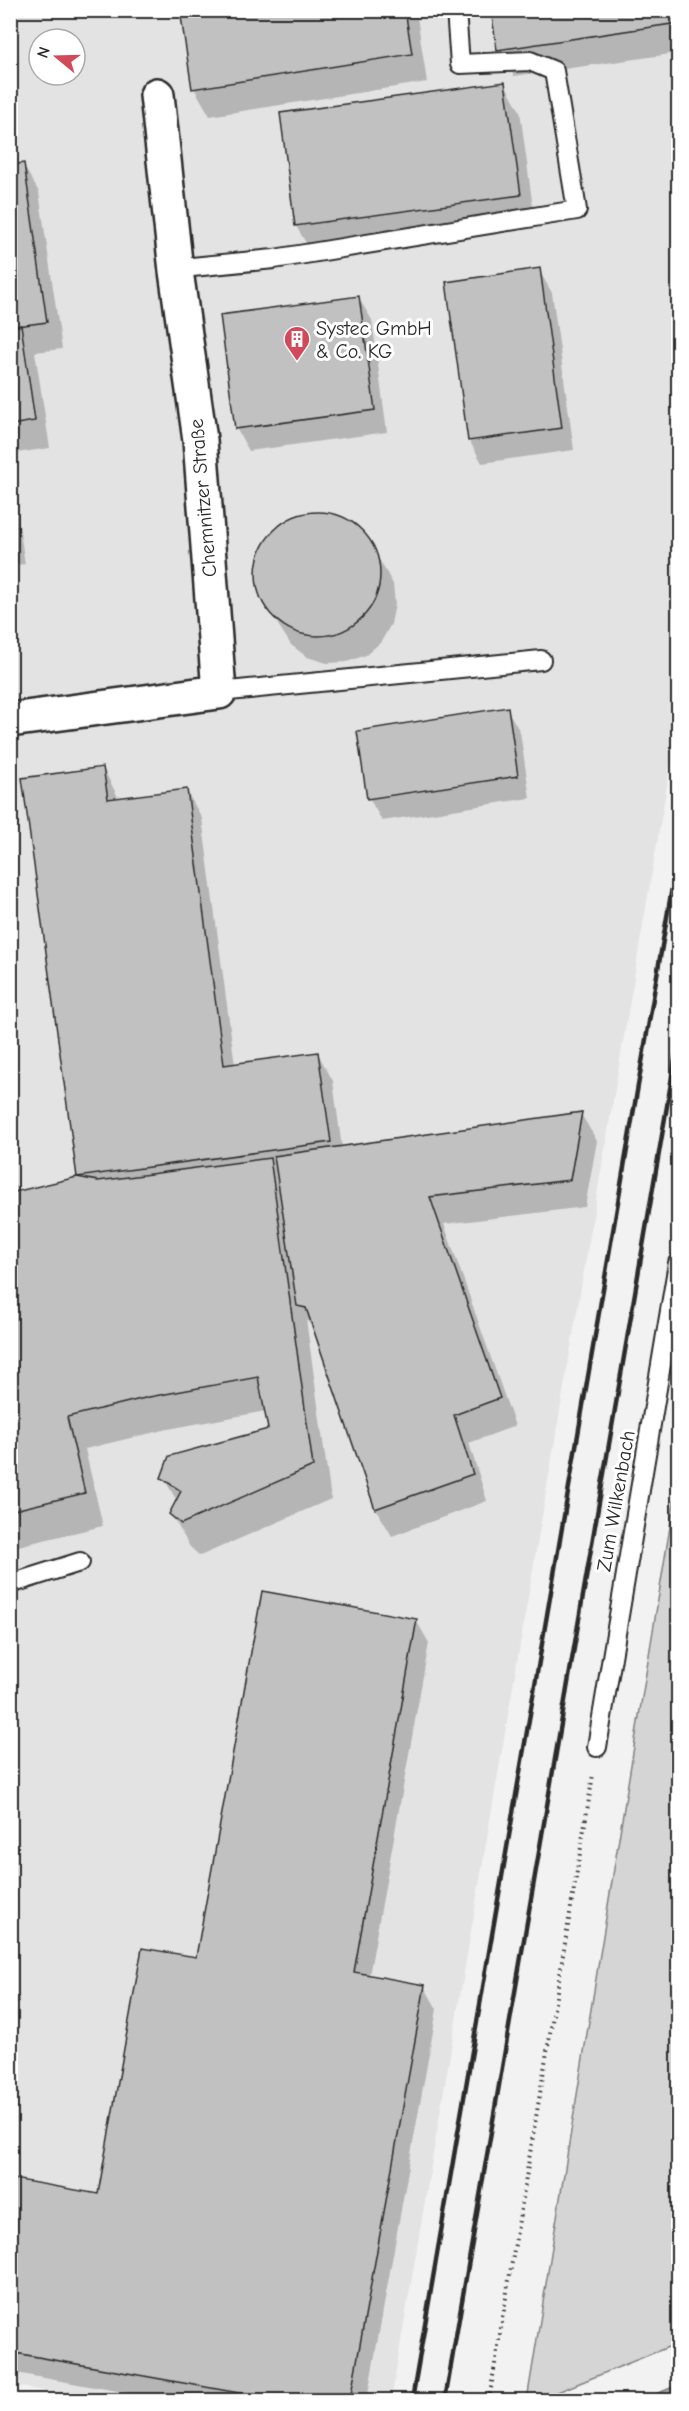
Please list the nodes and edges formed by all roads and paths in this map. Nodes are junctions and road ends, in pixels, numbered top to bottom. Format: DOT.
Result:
graph roads {
  1 [pos="456,10"];
  2 [pos="157,95"];
  3 [pos="176,272"];
  4 [pos="541,660"];
  5 [pos="219,692"];
  6 [pos="10,720"];
  7 [pos="678,1263"];
  8 [pos="80,1562"];
  9 [pos="10,1584"];
  10 [pos="597,1747"];
  11 [pos="489,2400"];
  1 -- 3 [label="lane"];
  2 -- 3 [label="street, Chemnitzer Straße"];
  3 -- 5 [label="street, Chemnitzer Straße"];
  4 -- 5 [label="lane"];
  5 -- 6 [label="street"];
  7 -- 10 [label="lane, Zum Wilkenbach"];
  8 -- 9 [label="lane"];
  10 -- 11 [label="path"];
}
